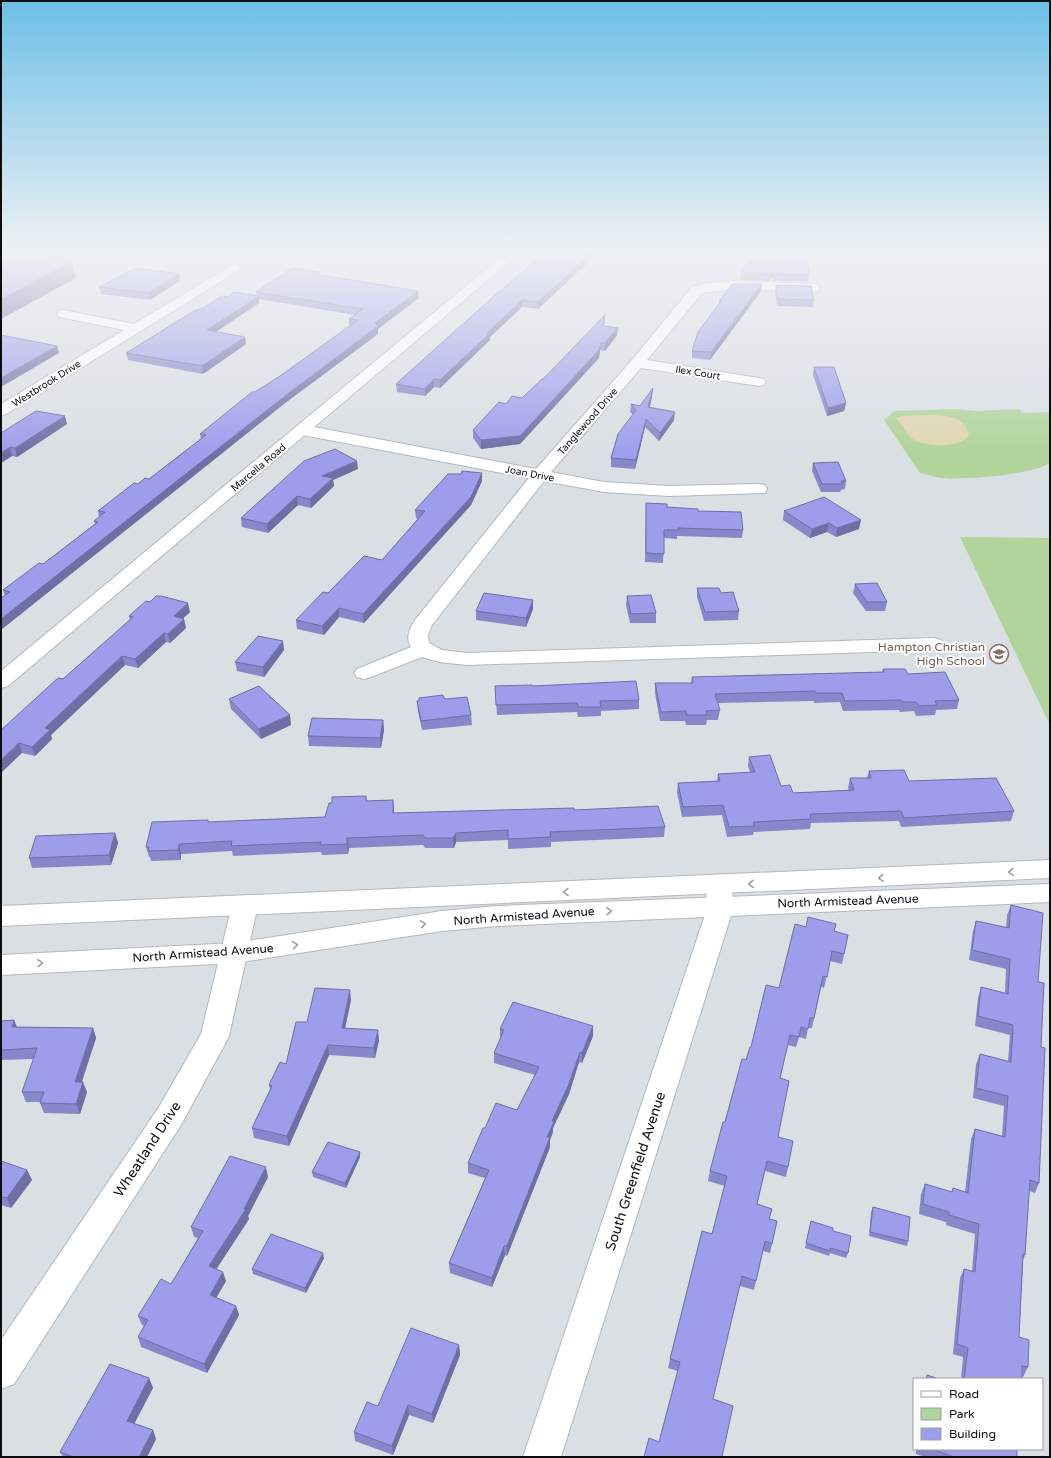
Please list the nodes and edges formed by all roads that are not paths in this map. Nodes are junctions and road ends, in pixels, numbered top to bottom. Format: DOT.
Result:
graph roads {
  1 [pos="95,320"];
  2 [pos="149,320"];
  3 [pos="434,320"];
  4 [pos="672,320"];
  5 [pos="136,328"];
  6 [pos="637,363"];
  7 [pos="759,382"];
  8 [pos="1,411"];
  9 [pos="303,430"];
  10 [pos="540,476"];
  11 [pos="759,489"];
  12 [pos="934,644"];
  13 [pos="423,650"];
  14 [pos="364,672"];
  15 [pos="1,682"];
  16 [pos="1050,869"];
  17 [pos="1050,893"];
  18 [pos="720,895"];
  19 [pos="245,905"];
  20 [pos="1,916"];
  21 [pos="235,953"];
  22 [pos="1,965"];
  23 [pos="1,1370"];
  24 [pos="542,1457"];
  1 -- 5 [label="street"];
  2 -- 5 [label="street, Westbrook Drive"];
  3 -- 9 [label="street, Marcella Road"];
  4 -- 6 [label="street, Tanglewood Drive"];
  5 -- 8 [label="street, Westbrook Drive"];
  6 -- 7 [label="street, Ilex Court"];
  6 -- 10 [label="street, Tanglewood Drive"];
  9 -- 10 [label="street, Joan Drive"];
  9 -- 15 [label="street, Marcella Road"];
  10 -- 11 [label="street, Joan Drive"];
  10 -- 13 [label="street, Tanglewood Drive"];
  12 -- 13 [label="street"];
  13 -- 14 [label="street"];
  16 -- 18 [label="street, North Armistead Avenue, one-way"];
  17 -- 18 [label="street, North Armistead Avenue"];
  18 -- 19 [label="street, North Armistead Avenue, one-way"];
  21 -- 18 [label="street, North Armistead Avenue, one-way"];
  18 -- 24 [label="street, South Greenfield Avenue"];
  19 -- 20 [label="street, North Armistead Avenue"];
  19 -- 21 [label="street, Wheatland Drive"];
  22 -- 21 [label="street, North Armistead Avenue, one-way"];
  21 -- 23 [label="street, Wheatland Drive"];
}
